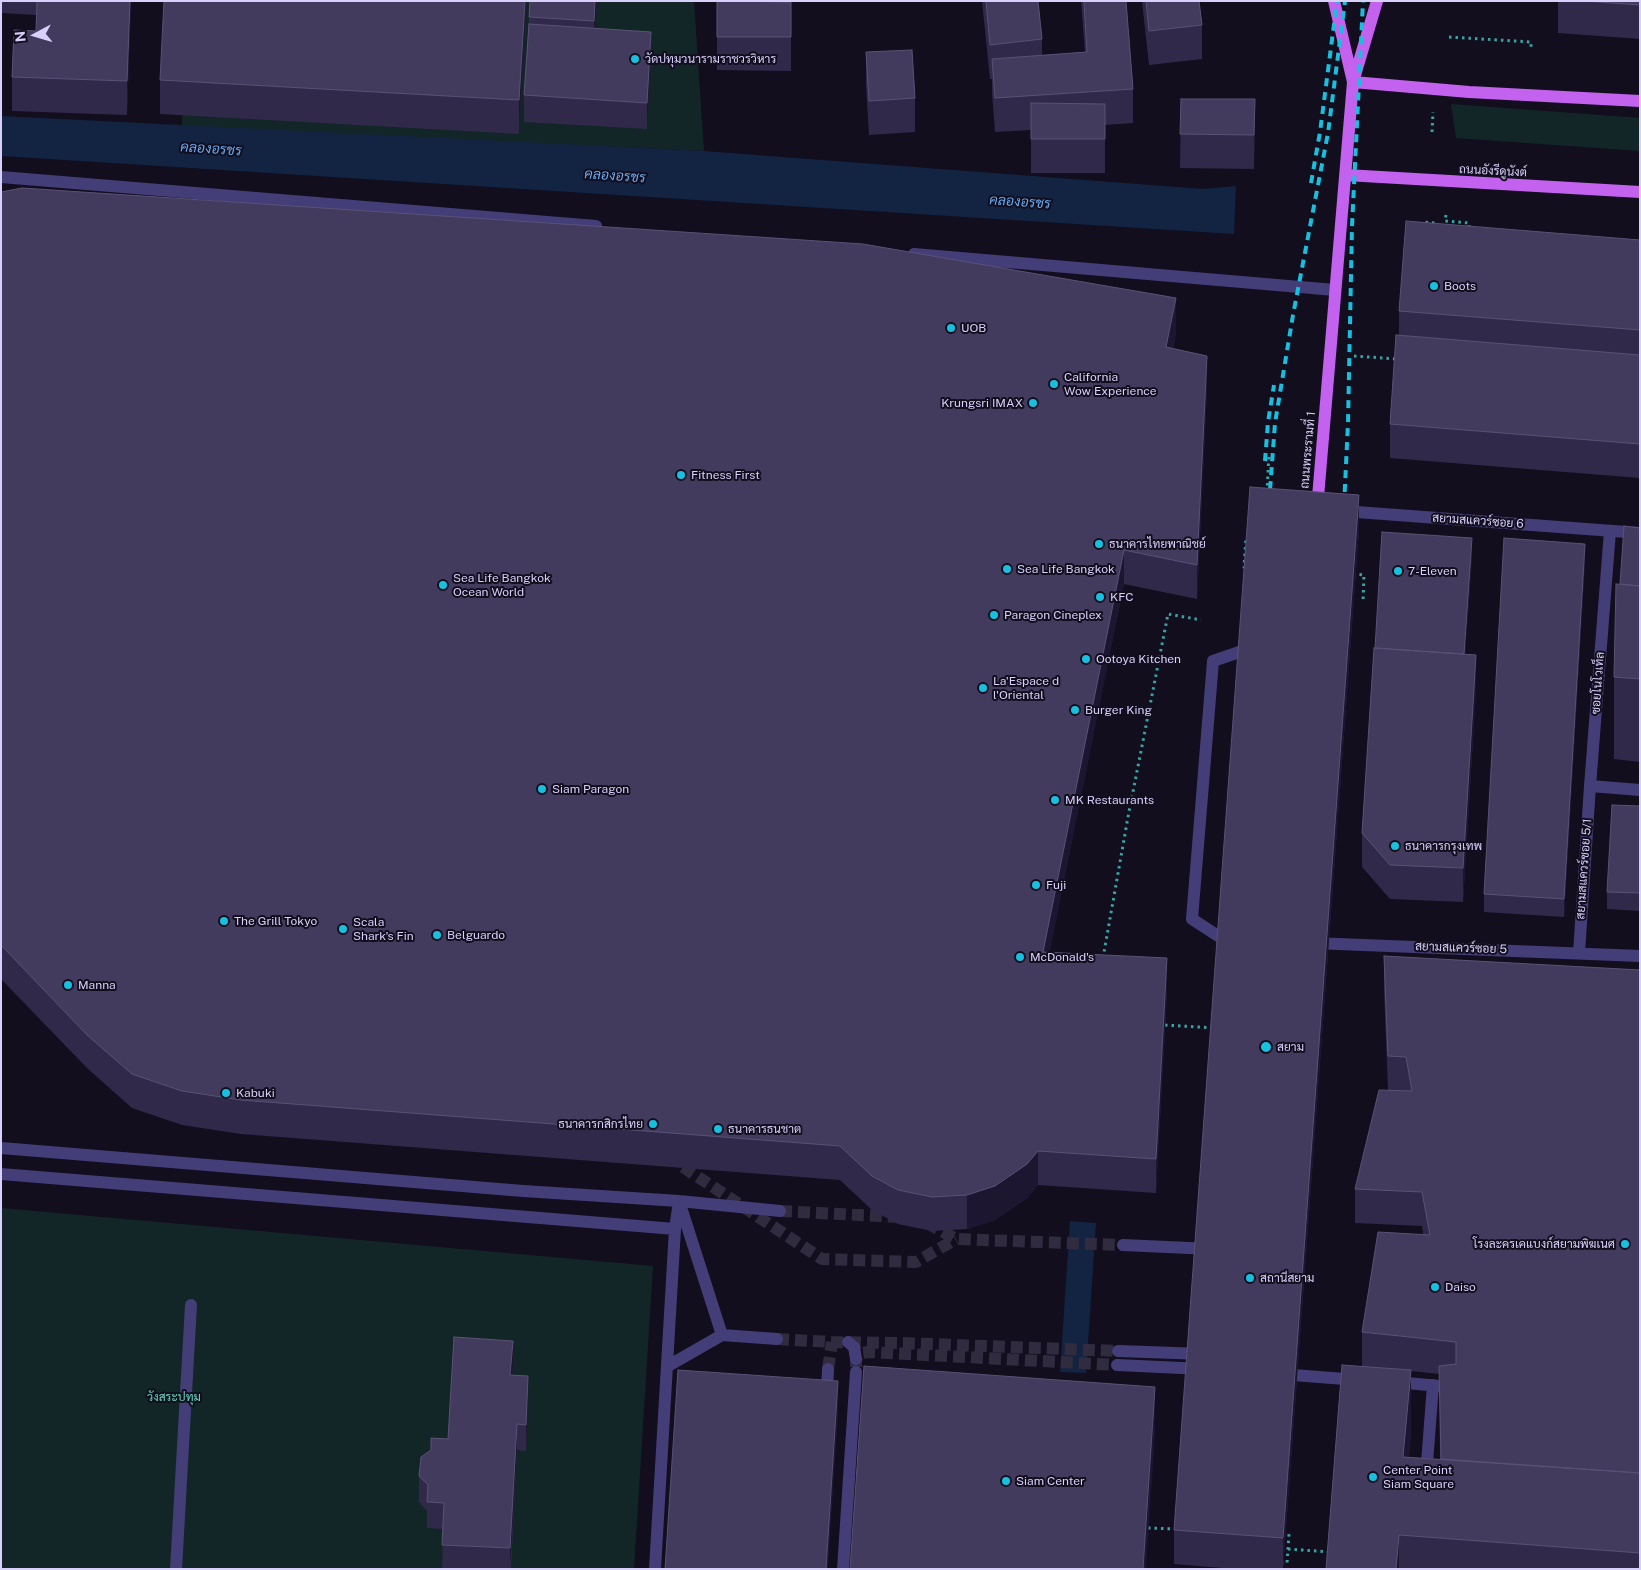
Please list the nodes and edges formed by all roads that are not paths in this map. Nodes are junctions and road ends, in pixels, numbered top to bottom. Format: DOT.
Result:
graph roads {
  1 [pos="1334,1"];
  2 [pos="1377,1"];
  3 [pos="1353,82"];
  4 [pos="1640,101"];
  5 [pos="1346,175"];
  6 [pos="1,177"];
  7 [pos="169,190"];
  8 [pos="1640,192"];
  9 [pos="168,207"];
  10 [pos="609,228"];
  11 [pos="902,253"];
  12 [pos="1335,290"];
  13 [pos="1317,514"];
  14 [pos="1610,530"];
  15 [pos="1640,533"];
  16 [pos="1265,644"];
  17 [pos="1590,786"];
  18 [pos="1640,790"];
  19 [pos="1302,942"];
  20 [pos="1240,950"];
  21 [pos="1579,952"];
  22 [pos="1640,956"];
  23 [pos="1,1148"];
  24 [pos="1,1174"];
  25 [pos="679,1201"];
  26 [pos="780,1211"];
  27 [pos="675,1229"];
  28 [pos="1123,1245"];
  29 [pos="1220,1250"];
  30 [pos="191,1305"];
  31 [pos="722,1335"];
  32 [pos="778,1339"];
  33 [pos="848,1342"];
  34 [pos="1118,1351"];
  35 [pos="1212,1354"];
  36 [pos="1117,1365"];
  37 [pos="668,1366"];
  38 [pos="828,1370"];
  39 [pos="1220,1370"];
  40 [pos="1266,1373"];
  41 [pos="1368,1380"];
  42 [pos="1386,1382"];
  43 [pos="1433,1385"];
  44 [pos="1449,1387"];
  45 [pos="826,1406"];
  46 [pos="1425,1490"];
  47 [pos="176,1569"];
  48 [pos="655,1569"];
  49 [pos="842,1569"];
  1 -- 3 [label="main road, ถนนพระรามที่ 1"];
  2 -- 3 [label="main road, ถนนพระรามที่ 1"];
  3 -- 4 [label="main road"];
  3 -- 5 [label="main road, ถนนพระรามที่ 1"];
  5 -- 8 [label="main road, ถนนอังรีดูนังต์"];
  5 -- 12 [label="main road, ถนนพระรามที่ 1"];
  6 -- 7 [label="street"];
  7 -- 9 [label="street"];
  7 -- 10 [label="street"];
  11 -- 12 [label="street"];
  12 -- 13 [label="main road, ถนนพระรามที่ 1"];
  13 -- 14 [label="street, สยามสแควร์ซอย 6"];
  14 -- 15 [label="street, สยามสแควร์ซอย 6"];
  14 -- 17 [label="street, ซอยโนโวเท็ล"];
  16 -- 20 [label="street"];
  17 -- 18 [label="street"];
  17 -- 21 [label="street, สยามสแควร์ซอย 5/1"];
  19 -- 21 [label="street, สยามสแควร์ซอย 5"];
  21 -- 22 [label="street, สยามสแควร์ซอย 5"];
  23 -- 25 [label="street"];
  24 -- 27 [label="street"];
  25 -- 26 [label="street"];
  25 -- 27 [label="street"];
  25 -- 31 [label="street"];
  27 -- 37 [label="street"];
  28 -- 29 [label="street"];
  30 -- 47 [label="street"];
  31 -- 32 [label="street"];
  31 -- 37 [label="street"];
  33 -- 49 [label="street"];
  34 -- 35 [label="street"];
  36 -- 39 [label="street"];
  37 -- 48 [label="street"];
  38 -- 45 [label="street"];
  40 -- 41 [label="street"];
  42 -- 43 [label="street"];
  43 -- 44 [label="street"];
  43 -- 46 [label="street"];
}
